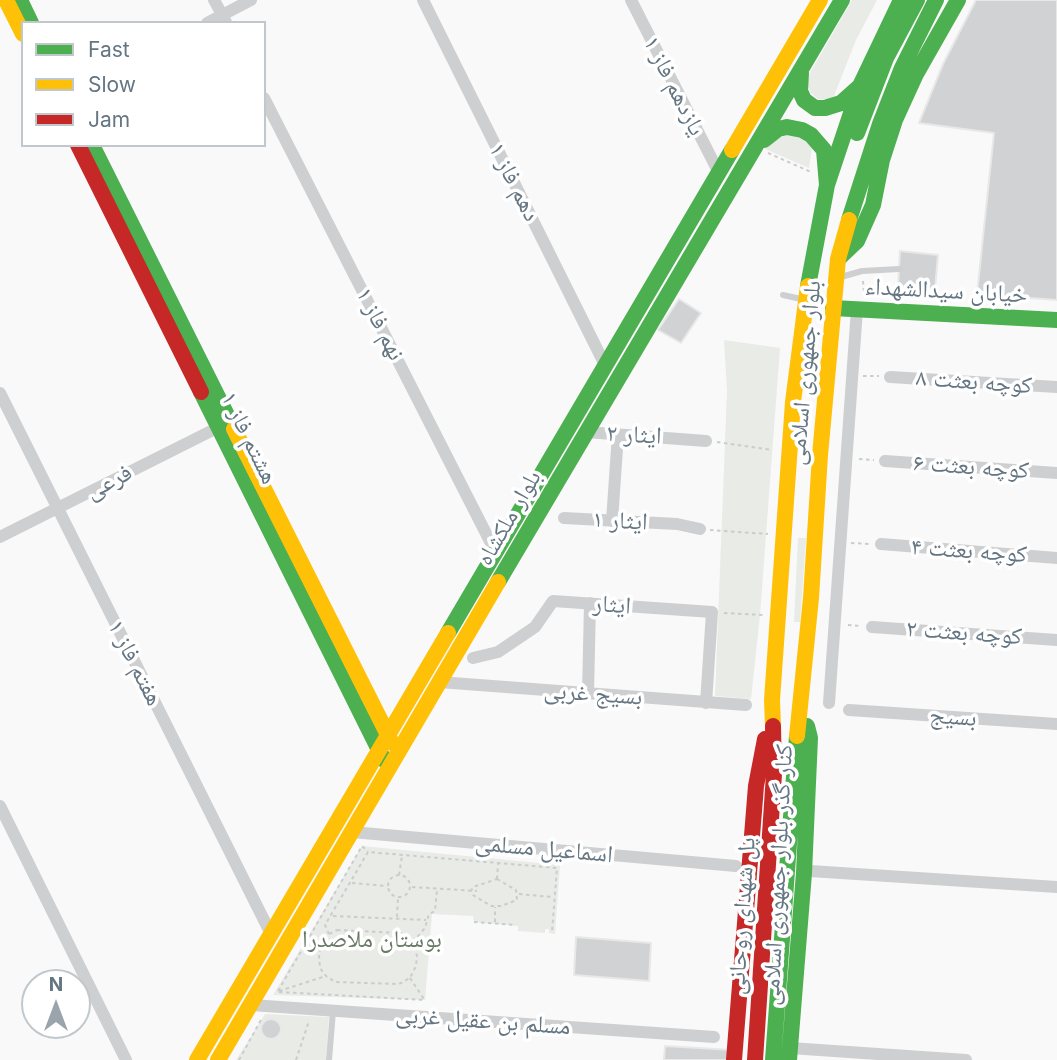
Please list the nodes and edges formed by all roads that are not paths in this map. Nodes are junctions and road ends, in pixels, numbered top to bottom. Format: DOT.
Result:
graph roads {
  1 [pos="6,0"];
  2 [pos="20,0"];
  3 [pos="214,0"];
  4 [pos="251,0"];
  5 [pos="423,0"];
  6 [pos="631,0"];
  7 [pos="820,0"];
  8 [pos="842,0"];
  9 [pos="901,0"];
  10 [pos="917,0"];
  11 [pos="936,0"];
  12 [pos="958,0"];
  13 [pos="224,19"];
  14 [pos="30,21"];
  15 [pos="21,30"];
  16 [pos="803,68"];
  17 [pos="860,86"];
  18 [pos="266,102"];
  19 [pos="79,147"];
  20 [pos="93,147"];
  21 [pos="761,147"];
  22 [pos="718,171"];
  23 [pos="827,185"];
  24 [pos="814,246"];
  25 [pos="670,253"];
  26 [pos="688,257"];
  27 [pos="838,259"];
  28 [pos="899,269"];
  29 [pos="836,279"];
  30 [pos="783,295"];
  31 [pos="642,300"];
  32 [pos="805,300"];
  33 [pos="833,308"];
  34 [pos="857,309"];
  35 [pos="657,310"];
  36 [pos="1057,320"];
  37 [pos="604,363"];
  38 [pos="890,377"];
  39 [pos="796,378"];
  40 [pos="826,380"];
  41 [pos="1057,387"];
  42 [pos="0,393"];
  43 [pos="224,424"];
  44 [pos="586,432"];
  45 [pos="618,434"];
  46 [pos="706,441"];
  47 [pos="886,461"];
  48 [pos="1057,473"];
  49 [pos="58,508"];
  50 [pos="564,518"];
  51 [pos="612,521"];
  52 [pos="700,529"];
  53 [pos="0,537"];
  54 [pos="881,544"];
  55 [pos="495,551"];
  56 [pos="1057,558"];
  57 [pos="590,603"];
  58 [pos="872,627"];
  59 [pos="1057,640"];
  60 [pos="473,658"];
  61 [pos="439,682"];
  62 [pos="802,693"];
  63 [pos="588,694"];
  64 [pos="772,700"];
  65 [pos="706,703"];
  66 [pos="829,703"];
  67 [pos="746,705"];
  68 [pos="849,710"];
  69 [pos="1057,724"];
  70 [pos="388,736"];
  71 [pos="379,752"];
  72 [pos="398,754"];
  73 [pos="388,770"];
  74 [pos="774,774"];
  75 [pos="792,779"];
  76 [pos="0,806"];
  77 [pos="352,832"];
  78 [pos="736,866"];
  79 [pos="810,871"];
  80 [pos="1057,887"];
  81 [pos="271,934"];
  82 [pos="258,1009"];
  83 [pos="333,1011"];
  84 [pos="714,1037"];
  85 [pos="789,1054"];
  86 [pos="126,1060"];
  87 [pos="197,1060"];
  88 [pos="218,1060"];
  89 [pos="329,1060"];
  90 [pos="734,1060"];
  91 [pos="755,1060"];
  92 [pos="773,1060"];
  93 [pos="965,1060"];
  1 -- 15 [label="main road"];
  2 -- 14 [label="main road"];
  3 -- 13 [label="street"];
  4 -- 13 [label="street"];
  5 -- 37 [label="street, دهم فاز ۱"];
  6 -- 22 [label="street, یازدهم فاز ۱"];
  7 -- 22 [label="main road, بلوار ملکشاه"];
  8 -- 16 [label="main road, بلوار ملکشاه"];
  9 -- 17 [label="main road, بلوار جمهوری اسلامی"];
  10 -- 24 [label="main road"];
  11 -- 27 [label="main road"];
  12 -- 27 [label="main road, بلوار جمهوری اسلامی"];
  16 -- 17 [label="main road"];
  16 -- 21 [label="main road, بلوار ملکشاه"];
  17 -- 23 [label="main road, بلوار جمهوری اسلامی"];
  18 -- 55 [label="street, نهم فاز ۱"];
  19 -- 43 [label="main road, هشتم فاز ۱"];
  20 -- 43 [label="main road, هشتم فاز ۱"];
  21 -- 23 [label="main road"];
  21 -- 26 [label="main road, بلوار ملکشاه"];
  22 -- 25 [label="main road, بلوار ملکشاه"];
  23 -- 24 [label="main road, بلوار جمهوری اسلامی"];
  24 -- 32 [label="main road, بلوار جمهوری اسلامی"];
  25 -- 26 [label="main road"];
  25 -- 31 [label="main road, بلوار ملکشاه"];
  26 -- 35 [label="main road, بلوار ملکشاه"];
  27 -- 29 [label="main road, بلوار جمهوری اسلامی"];
  28 -- 29 [label="lane"];
  29 -- 33 [label="main road, بلوار جمهوری اسلامی"];
  30 -- 32 [label="lane"];
  31 -- 35 [label="main road"];
  31 -- 37 [label="main road, بلوار ملکشاه"];
  32 -- 39 [label="main road, بلوار جمهوری اسلامی"];
  33 -- 34 [label="main road, خیابان سیدالشهداء"];
  33 -- 40 [label="main road, بلوار جمهوری اسلامی"];
  34 -- 36 [label="main road, خیابان سیدالشهداء"];
  34 -- 66 [label="street"];
  35 -- 44 [label="main road, بلوار ملکشاه"];
  37 -- 55 [label="main road, بلوار ملکشاه"];
  38 -- 41 [label="street, کوچه بعثت ۸"];
  39 -- 40 [label="main road"];
  39 -- 64 [label="main road, بلوار جمهوری اسلامی"];
  40 -- 62 [label="main road, بلوار جمهوری اسلامی"];
  42 -- 49 [label="street, هفتم فاز ۱"];
  43 -- 49 [label="street, فرعی"];
  43 -- 70 [label="main road, هشتم فاز ۱"];
  43 -- 71 [label="main road, هشتم فاز ۱"];
  44 -- 45 [label="street, ایثار ۲"];
  44 -- 61 [label="main road, بلوار ملکشاه"];
  45 -- 46 [label="street, ایثار ۲"];
  45 -- 51 [label="street"];
  47 -- 48 [label="street, کوچه بعثت ۶"];
  49 -- 53 [label="street, فرعی"];
  49 -- 81 [label="street, هفتم فاز ۱"];
  50 -- 51 [label="street, ایثار ۱"];
  51 -- 52 [label="street, ایثار ۱"];
  54 -- 56 [label="street, کوچه بعثت ۴"];
  55 -- 70 [label="main road, بلوار ملکشاه"];
  57 -- 60 [label="street, ایثار"];
  57 -- 63 [label="street"];
  57 -- 65 [label="street, ایثار"];
  58 -- 59 [label="street, کوچه بعثت ۲"];
  61 -- 63 [label="street, بسیج غربی"];
  61 -- 72 [label="main road, بلوار ملکشاه"];
  62 -- 75 [label="main road, بلوار جمهوری اسلامی"];
  62 -- 85 [label="main road, کنار گذر بلوار جمهوری اسلامی"];
  63 -- 65 [label="street, بسیج غربی"];
  64 -- 74 [label="main road, بلوار جمهوری اسلامی"];
  64 -- 90 [label="main road, کنار گذر بلوار جمهوری اسلامی"];
  65 -- 67 [label="street, بسیج غربی"];
  68 -- 69 [label="street, بسیج"];
  70 -- 71 [label="main road, بلوار ملکشاه"];
  70 -- 72 [label="main road, هشتم فاز ۱"];
  71 -- 73 [label="main road, هشتم فاز ۱"];
  71 -- 81 [label="main road, بلوار ملکشاه"];
  72 -- 73 [label="main road, بلوار ملکشاه"];
  73 -- 77 [label="main road, بلوار ملکشاه"];
  74 -- 91 [label="main road, پل شهدای روحانی"];
  75 -- 92 [label="main road, پل شهدای روحانی"];
  76 -- 86 [label="street"];
  77 -- 78 [label="street, اسماعیل مسلمی"];
  77 -- 82 [label="main road, بلوار ملکشاه"];
  79 -- 80 [label="street"];
  81 -- 87 [label="main road, بلوار ملکشاه"];
  82 -- 83 [label="street, مسلم بن عقیل غربی"];
  82 -- 88 [label="main road, بلوار ملکشاه"];
  83 -- 84 [label="street, مسلم بن عقیل غربی"];
  83 -- 89 [label="lane"];
  85 -- 93 [label="street"];
}
